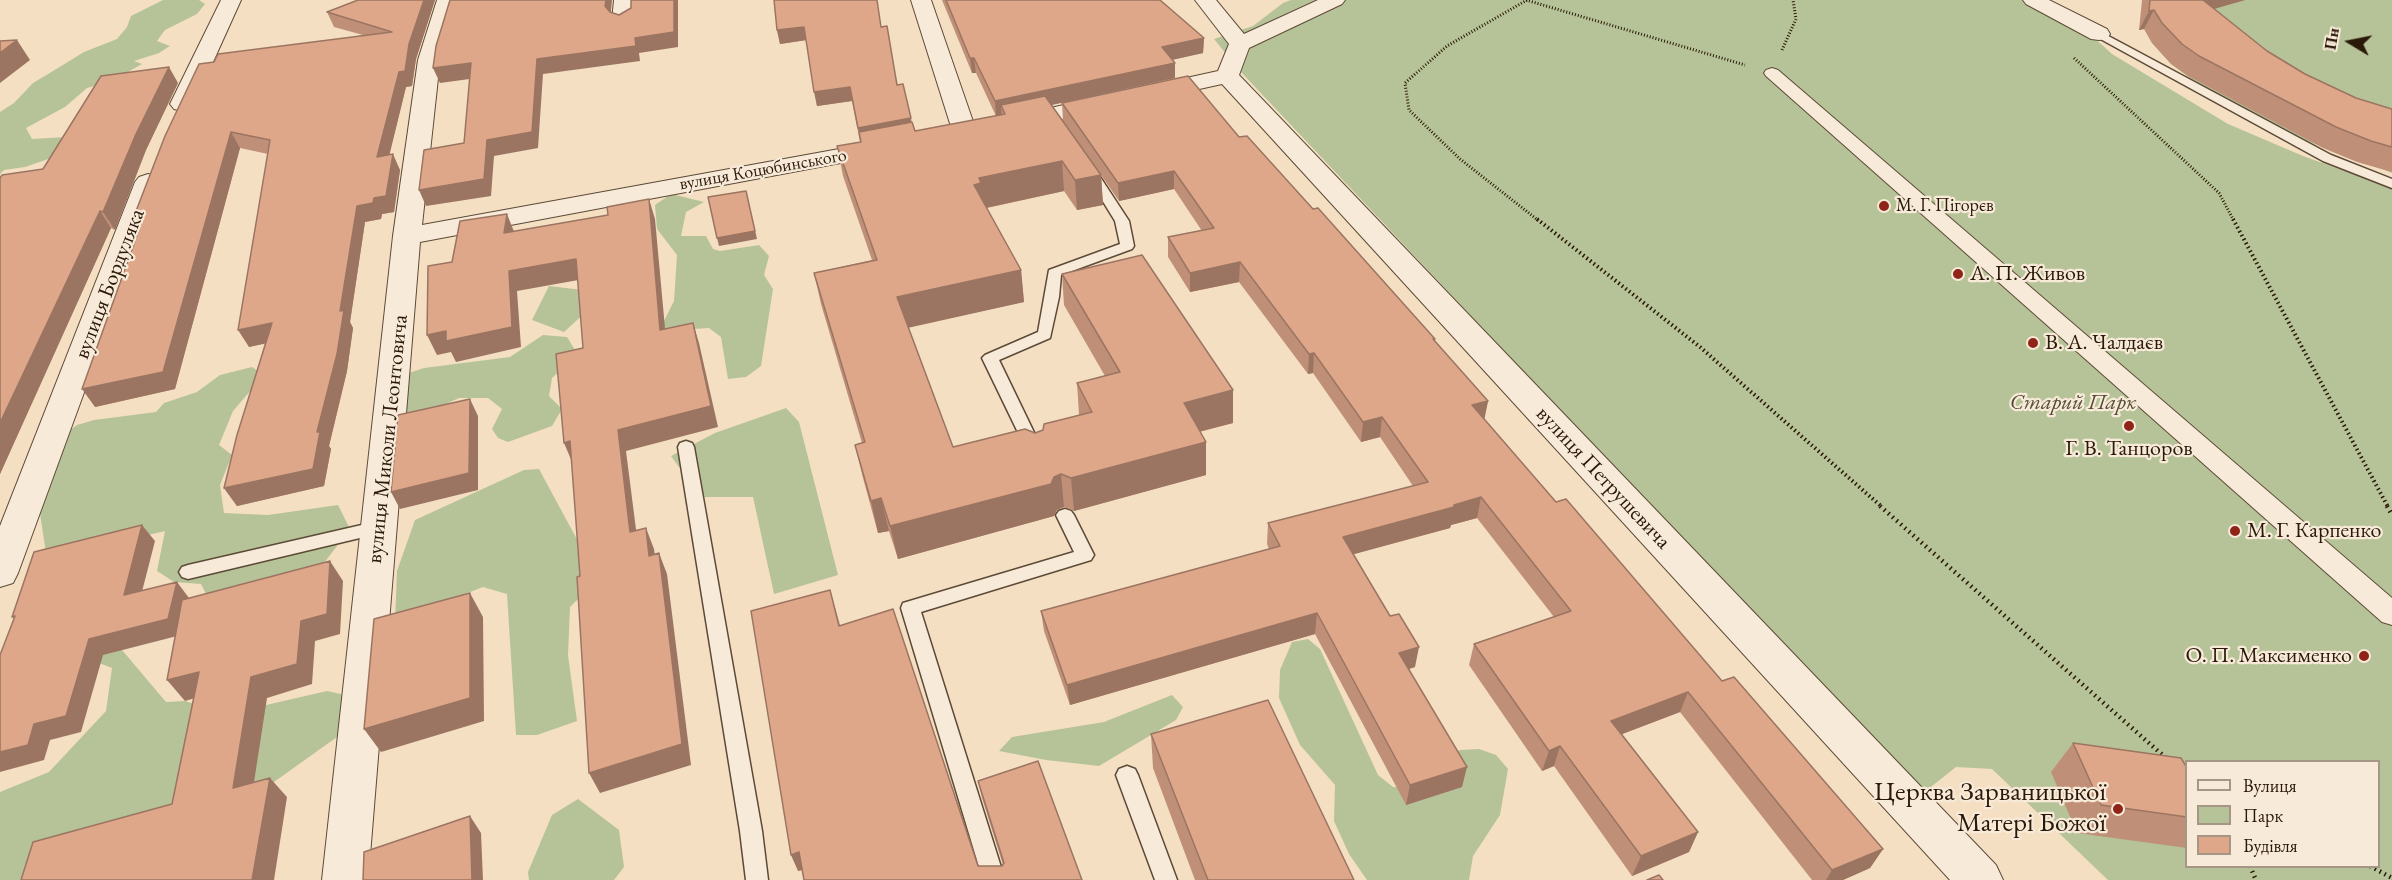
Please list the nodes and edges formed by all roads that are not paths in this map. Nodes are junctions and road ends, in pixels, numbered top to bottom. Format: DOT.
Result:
graph roads {
  1 [pos="231,0"];
  2 [pos="447,0"];
  3 [pos="624,0"];
  4 [pos="921,0"];
  5 [pos="1205,0"];
  6 [pos="1335,0"];
  7 [pos="2033,0"];
  8 [pos="623,21"];
  9 [pos="2098,34"];
  10 [pos="1240,44"];
  11 [pos="1772,73"];
  12 [pos="1227,76"];
  13 [pos="170,130"];
  14 [pos="907,144"];
  15 [pos="1084,161"];
  16 [pos="156,162"];
  17 [pos="2392,184"];
  18 [pos="407,236"];
  19 [pos="686,447"];
  20 [pos="1038,458"];
  21 [pos="1065,514"];
  22 [pos="379,527"];
  23 [pos="188,572"];
  24 [pos="0,573"];
  25 [pos="2392,614"];
  26 [pos="1127,775"];
  27 [pos="345,880"];
  28 [pos="757,880"];
  29 [pos="994,880"];
  30 [pos="1166,880"];
  31 [pos="1980,880"];
  1 -- 13 [label="street"];
  2 -- 18 [label="street, вулиця Миколи Леонтовича"];
  3 -- 8 [label="street"];
  4 -- 12 [label="street"];
  5 -- 10 [label="street"];
  6 -- 10 [label="street"];
  7 -- 9 [label="street"];
  9 -- 17 [label="lane"];
  10 -- 12 [label="street"];
  11 -- 25 [label="street"];
  12 -- 31 [label="street, вулиця Петрушевича"];
  14 -- 18 [label="street, вулиця Коцюбинського"];
  15 -- 20 [label="lane"];
  16 -- 24 [label="street, вулиця Бордуляка"];
  18 -- 22 [label="street, вулиця Миколи Леонтовича"];
  19 -- 28 [label="lane"];
  21 -- 29 [label="lane"];
  22 -- 23 [label="lane"];
  22 -- 27 [label="street, вулиця Миколи Леонтовича"];
  26 -- 30 [label="lane"];
}
